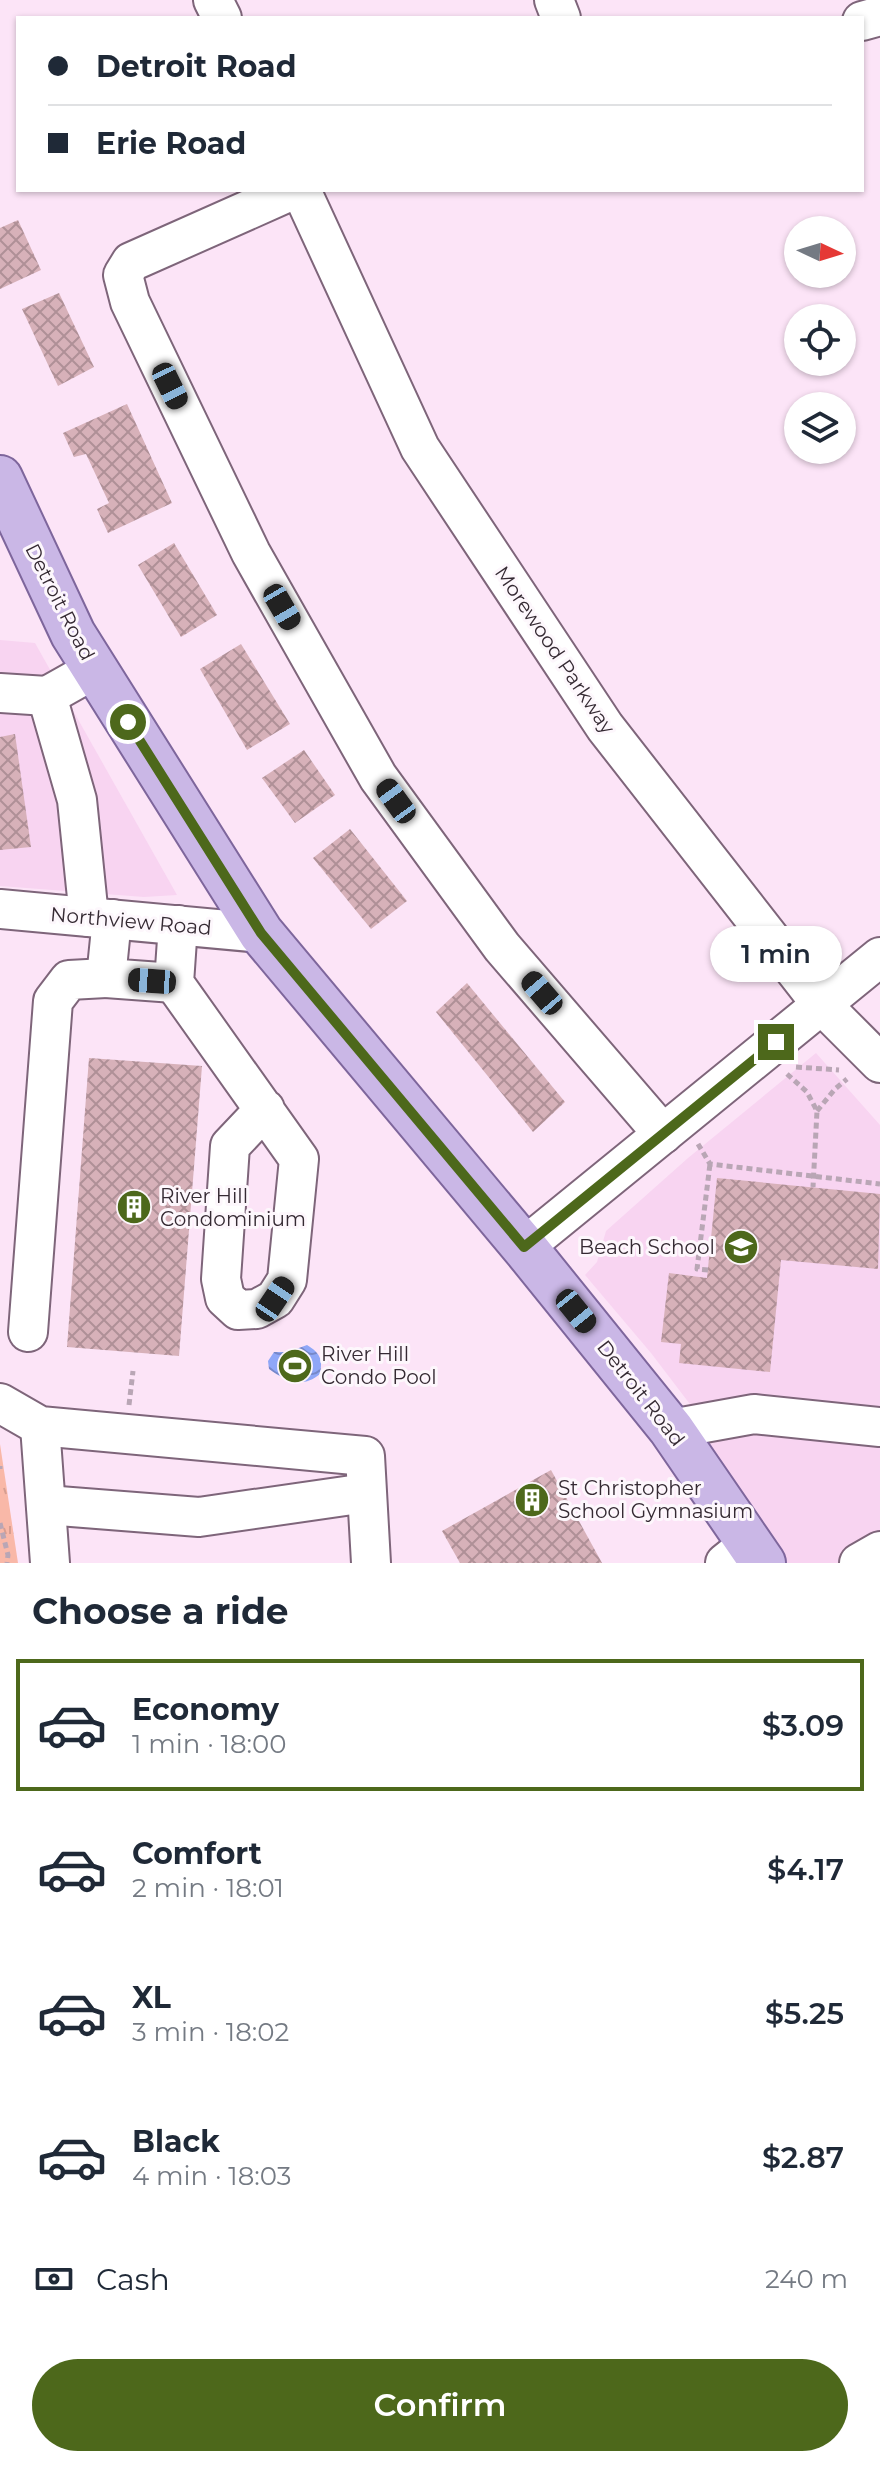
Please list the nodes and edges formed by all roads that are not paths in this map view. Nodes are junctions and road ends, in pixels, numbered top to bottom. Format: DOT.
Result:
graph roads {
  1 [pos="301,192"];
  2 [pos="303,192"];
  3 [pos="0,478"];
  4 [pos="95,669"];
  5 [pos="0,693"];
  6 [pos="47,696"];
  7 [pos="0,909"];
  8 [pos="100,918"];
  9 [pos="178,925"];
  10 [pos="261,933"];
  11 [pos="880,957"];
  12 [pos="106,978"];
  13 [pos="174,983"];
  14 [pos="822,1005"];
  15 [pos="864,1071"];
  16 [pos="265,1109"];
  17 [pos="681,1139"];
  18 [pos="524,1247"];
  19 [pos="28,1332"];
  20 [pos="0,1403"];
  21 [pos="40,1426"];
  22 [pos="880,1427"];
  23 [pos="671,1429"];
  24 [pos="366,1493"];
  25 [pos="46,1505"];
  26 [pos="880,1551"];
  27 [pos="746,1556"];
  28 [pos="368,1562"];
  29 [pos="50,1563"];
  30 [pos="859,1563"];
  1 -- 17 [label="street"];
  2 -- 14 [label="street, Morewood Parkway"];
  3 -- 4 [label="main road, Detroit Road"];
  4 -- 6 [label="street"];
  4 -- 10 [label="main road, Detroit Road"];
  5 -- 6 [label="street"];
  6 -- 8 [label="street"];
  7 -- 8 [label="street, Northview Road"];
  8 -- 9 [label="street, Northview Road"];
  8 -- 12 [label="street"];
  9 -- 10 [label="street, Northview Road"];
  9 -- 13 [label="street"];
  10 -- 18 [label="main road, Detroit Road"];
  11 -- 14 [label="street"];
  12 -- 13 [label="street"];
  12 -- 19 [label="street"];
  13 -- 16 [label="street"];
  14 -- 15 [label="street, Morewood Parkway"];
  14 -- 17 [label="street"];
  17 -- 18 [label="street"];
  18 -- 23 [label="main road, Detroit Road"];
  20 -- 21 [label="street"];
  21 -- 24 [label="street"];
  21 -- 25 [label="street"];
  22 -- 23 [label="street"];
  23 -- 27 [label="main road, Detroit Road"];
  24 -- 25 [label="street"];
  24 -- 28 [label="street"];
  25 -- 29 [label="street"];
  26 -- 30 [label="street"];
}
